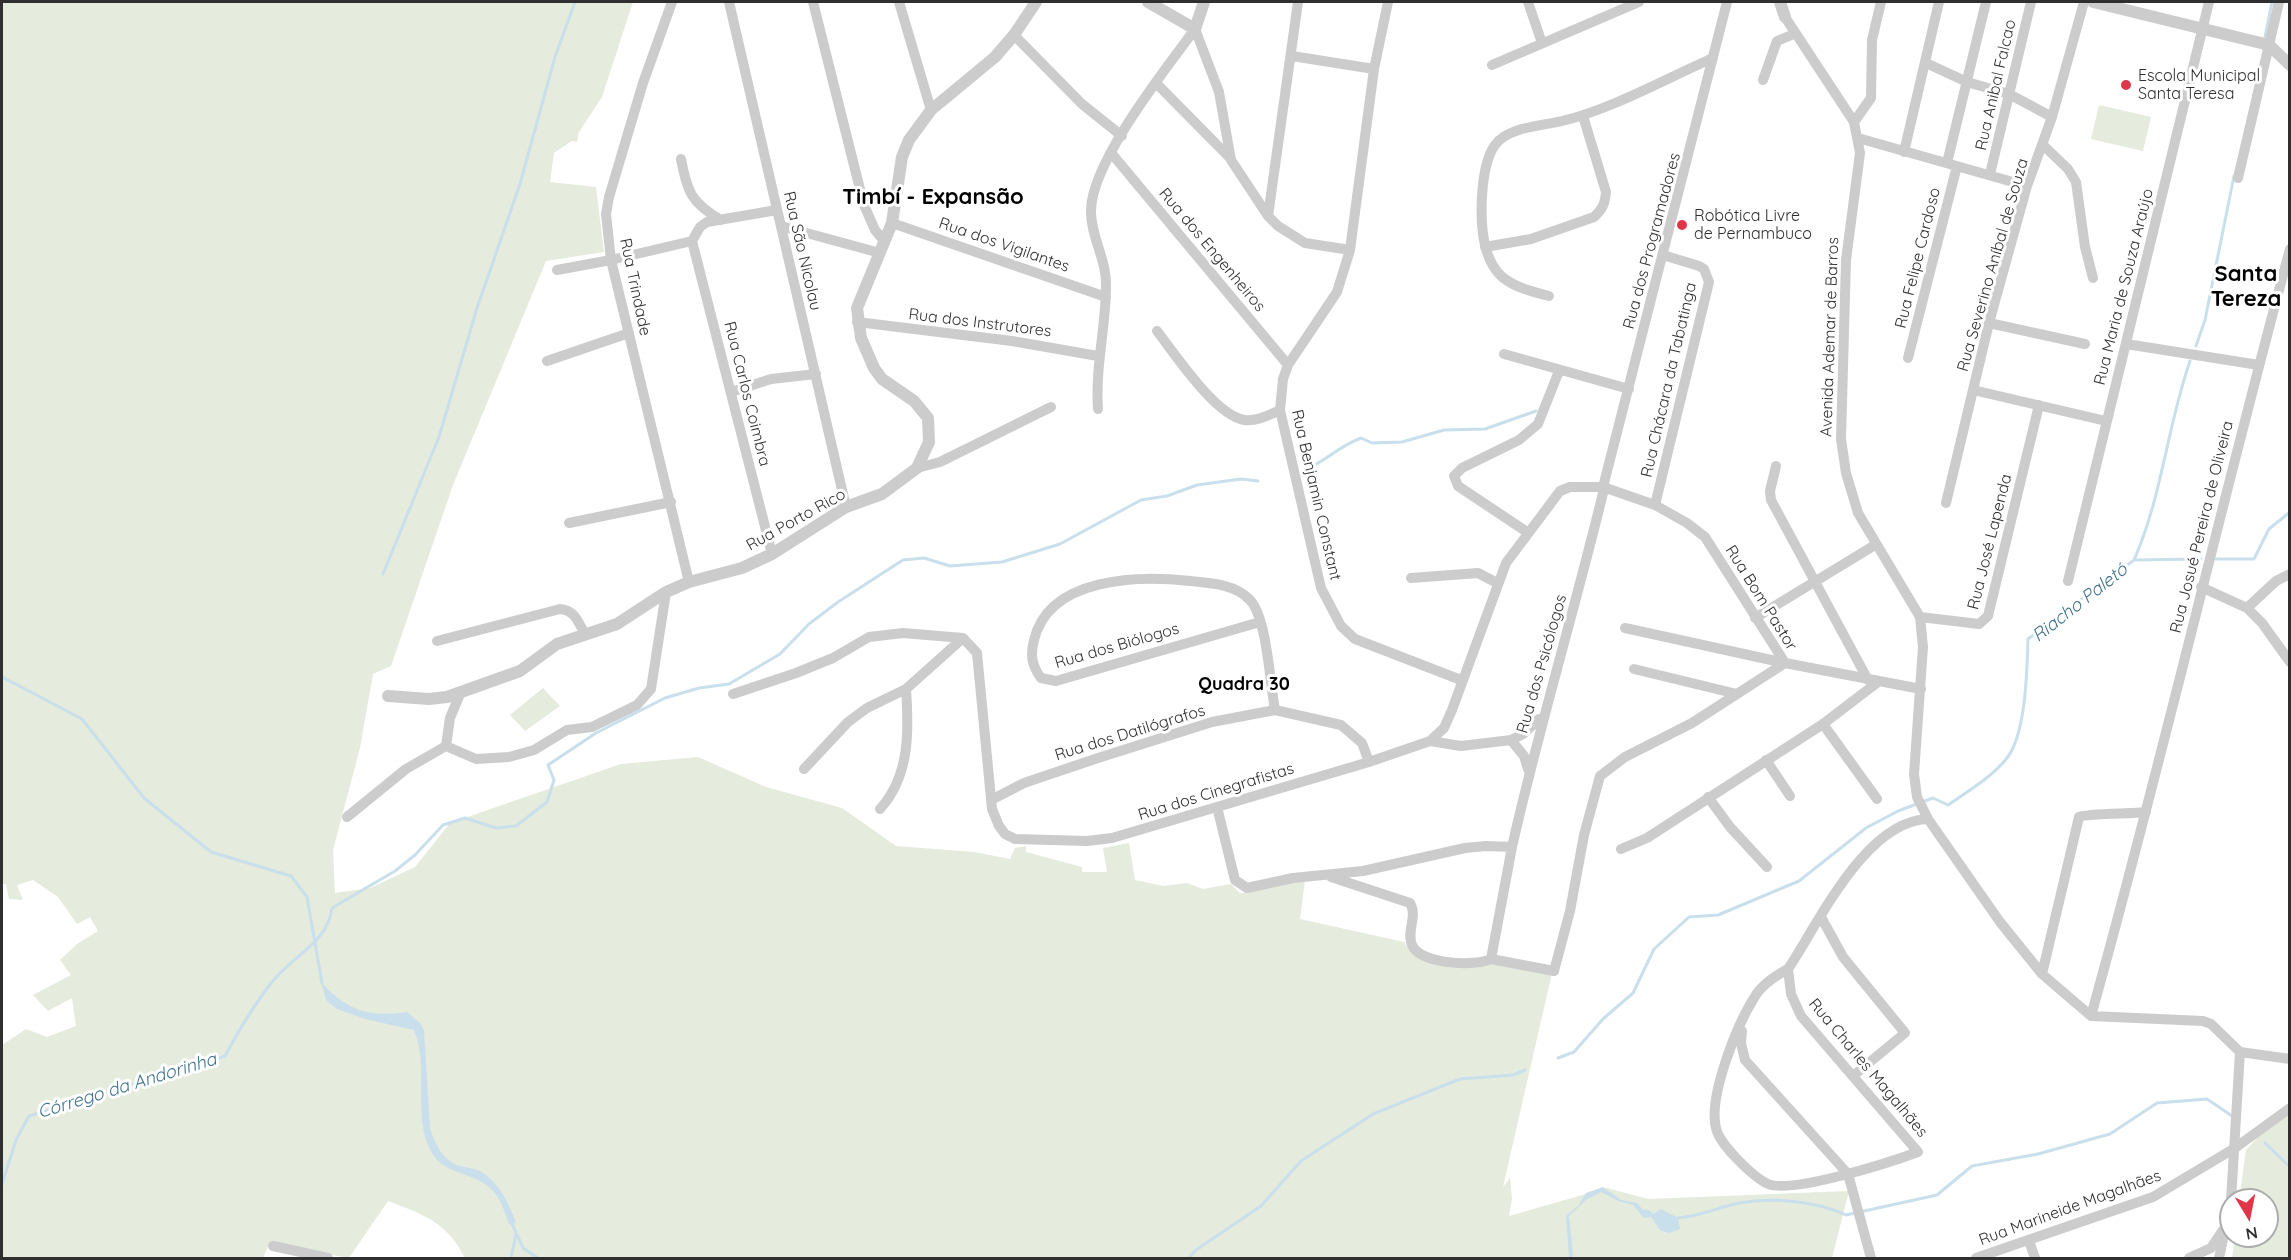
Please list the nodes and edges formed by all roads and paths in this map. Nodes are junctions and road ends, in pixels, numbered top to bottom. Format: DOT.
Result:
graph roads {
  1 [pos="672,2"];
  2 [pos="729,2"];
  3 [pos="813,2"];
  4 [pos="899,2"];
  5 [pos="1036,2"];
  6 [pos="1148,2"];
  7 [pos="1204,2"];
  8 [pos="1298,2"];
  9 [pos="1388,2"];
  10 [pos="1528,2"];
  11 [pos="1639,2"];
  12 [pos="1727,2"];
  13 [pos="1779,2"];
  14 [pos="1789,2"];
  15 [pos="1881,2"];
  16 [pos="1939,2"];
  17 [pos="1986,2"];
  18 [pos="2031,2"];
  19 [pos="2084,2"];
  20 [pos="2100,2"];
  21 [pos="2209,2"];
  22 [pos="2279,2"];
  23 [pos="1618,5"];
  24 [pos="1785,17"];
  25 [pos="1195,29"];
  26 [pos="2202,29"];
  27 [pos="1794,34"];
  28 [pos="1014,35"];
  29 [pos="1542,43"];
  30 [pos="2269,45"];
  31 [pos="1292,56"];
  32 [pos="1713,58"];
  33 [pos="1926,63"];
  34 [pos="1492,65"];
  35 [pos="2289,65"];
  36 [pos="1374,69"];
  37 [pos="1763,80"];
  38 [pos="1967,82"];
  39 [pos="1156,83"];
  40 [pos="2009,94"];
  41 [pos="932,110"];
  42 [pos="1583,116"];
  43 [pos="2052,117"];
  44 [pos="1854,122"];
  45 [pos="1122,136"];
  46 [pos="1858,138"];
  47 [pos="2043,145"];
  48 [pos="1904,152"];
  49 [pos="1112,154"];
  50 [pos="681,159"];
  51 [pos="1231,159"];
  52 [pos="1952,165"];
  53 [pos="1990,174"];
  54 [pos="2238,178"];
  55 [pos="2027,186"];
  56 [pos="777,210"];
  57 [pos="1268,216"];
  58 [pos="721,220"];
  59 [pos="892,223"];
  60 [pos="781,226"];
  61 [pos="692,241"];
  62 [pos="882,247"];
  63 [pos="1485,247"];
  64 [pos="2289,249"];
  65 [pos="1350,250"];
  66 [pos="1663,255"];
  67 [pos="611,260"];
  68 [pos="2288,263"];
  69 [pos="557,270"];
  70 [pos="2093,278"];
  71 [pos="1549,296"];
  72 [pos="1106,297"];
  73 [pos="857,322"];
  74 [pos="1989,323"];
  75 [pos="1157,331"];
  76 [pos="629,333"];
  77 [pos="2085,344"];
  78 [pos="2126,344"];
  79 [pos="1504,354"];
  80 [pos="1098,356"];
  81 [pos="1908,358"];
  82 [pos="547,361"];
  83 [pos="1288,365"];
  84 [pos="2259,365"];
  85 [pos="1559,371"];
  86 [pos="816,374"];
  87 [pos="1629,388"];
  88 [pos="1973,390"];
  89 [pos="731,392"];
  90 [pos="2039,405"];
  91 [pos="1051,407"];
  92 [pos="1098,409"];
  93 [pos="1280,410"];
  94 [pos="2106,421"];
  95 [pos="1776,466"];
  96 [pos="917,468"];
  97 [pos="1604,488"];
  98 [pos="671,502"];
  99 [pos="1946,503"];
  100 [pos="1655,505"];
  101 [pos="846,507"];
  102 [pos="569,523"];
  103 [pos="1527,532"];
  104 [pos="1875,545"];
  105 [pos="772,554"];
  106 [pos="2289,574"];
  107 [pos="1411,578"];
  108 [pos="2068,581"];
  109 [pos="689,582"];
  110 [pos="1816,582"];
  111 [pos="1497,584"];
  112 [pos="2201,586"];
  113 [pos="666,592"];
  114 [pos="2247,608"];
  115 [pos="1920,617"];
  116 [pos="1755,618"];
  117 [pos="1260,622"];
  118 [pos="1625,627"];
  119 [pos="585,634"];
  120 [pos="963,638"];
  121 [pos="437,641"];
  122 [pos="2289,662"];
  123 [pos="1785,663"];
  124 [pos="1634,669"];
  125 [pos="1461,680"];
  126 [pos="1873,681"];
  127 [pos="906,689"];
  128 [pos="1921,689"];
  129 [pos="460,694"];
  130 [pos="734,694"];
  131 [pos="1737,694"];
  132 [pos="388,696"];
  133 [pos="1275,710"];
  134 [pos="1543,714"];
  135 [pos="1823,724"];
  136 [pos="1511,740"];
  137 [pos="1430,741"];
  138 [pos="446,746"];
  139 [pos="1766,760"];
  140 [pos="1369,762"];
  141 [pos="804,770"];
  142 [pos="1529,771"];
  143 [pos="1790,796"];
  144 [pos="1708,797"];
  145 [pos="1877,799"];
  146 [pos="991,800"];
  147 [pos="1217,807"];
  148 [pos="880,809"];
  149 [pos="2146,812"];
  150 [pos="347,817"];
  151 [pos="1928,819"];
  152 [pos="1512,847"];
  153 [pos="1621,849"];
  154 [pos="1767,867"];
  155 [pos="1328,876"];
  156 [pos="1821,917"];
  157 [pos="1491,959"];
  158 [pos="1788,969"];
  159 [pos="2042,974"];
  160 [pos="2091,1016"];
  161 [pos="1743,1022"];
  162 [pos="2240,1052"];
  163 [pos="2289,1059"];
  164 [pos="1853,1076"];
  165 [pos="2289,1108"];
  166 [pos="2235,1148"];
  167 [pos="1848,1174"];
  168 [pos="2232,1188"];
  169 [pos="2219,1236"];
  170 [pos="2029,1241"];
  171 [pos="273,1246"];
  172 [pos="328,1258"];
  173 [pos="1871,1258"];
  174 [pos="1976,1258"];
  175 [pos="2035,1258"];
  176 [pos="2189,1258"];
  1 -- 67 [label="street, Rua Trindade"];
  2 -- 56 [label="street, Rua São Nicolau"];
  3 -- 62 [label="street"];
  4 -- 41 [label="street"];
  5 -- 28 [label="street, Rua Porto Rico"];
  6 -- 25 [label="street"];
  7 -- 25 [label="street"];
  8 -- 31 [label="street"];
  9 -- 36 [label="street, Rua Benjamin Constant"];
  10 -- 29 [label="street"];
  11 -- 23 [label="street"];
  12 -- 32 [label="street, Rua dos Programadores"];
  13 -- 24 [label="street"];
  14 -- 24 [label="street"];
  15 -- 44 [label="street"];
  16 -- 33 [label="street"];
  17 -- 38 [label="street, Rua Felipe Cardoso"];
  18 -- 40 [label="street, Rua Anibal Falcao"];
  19 -- 43 [label="street, Rua Severino Aníbal de Souza"];
  20 -- 26 [label="street"];
  21 -- 26 [label="street, Rua Maria de Souza Araújo"];
  22 -- 30 [label="street"];
  23 -- 29 [label="street"];
  24 -- 27 [label="street"];
  25 -- 39 [label="street"];
  25 -- 51 [label="street"];
  26 -- 30 [label="street"];
  26 -- 78 [label="street, Rua Maria de Souza Araújo"];
  27 -- 37 [label="street"];
  27 -- 44 [label="street"];
  28 -- 41 [label="street, Rua Porto Rico"];
  28 -- 45 [label="street"];
  29 -- 34 [label="street"];
  30 -- 35 [label="street"];
  30 -- 54 [label="street"];
  31 -- 36 [label="street"];
  31 -- 57 [label="street"];
  32 -- 42 [label="street"];
  32 -- 66 [label="street, Rua dos Programadores"];
  33 -- 38 [label="street"];
  33 -- 48 [label="street"];
  36 -- 65 [label="street, Rua Benjamin Constant"];
  38 -- 40 [label="street"];
  38 -- 52 [label="street, Rua Felipe Cardoso"];
  39 -- 45 [label="street"];
  39 -- 51 [label="street"];
  40 -- 43 [label="street"];
  40 -- 53 [label="street, Rua Anibal Falcao"];
  41 -- 59 [label="street, Rua Porto Rico"];
  42 -- 63 [label="street"];
  42 -- 63 [label="street"];
  43 -- 47 [label="street, Rua Severino Aníbal de Souza"];
  44 -- 46 [label="street, Avenida Ademar de Barros"];
  45 -- 49 [label="street"];
  46 -- 48 [label="street"];
  46 -- 104 [label="street, Avenida Ademar de Barros"];
  47 -- 55 [label="street, Rua Severino Aníbal de Souza"];
  47 -- 70 [label="street"];
  48 -- 52 [label="street"];
  49 -- 72 [label="street"];
  49 -- 83 [label="street, Rua dos Engenheiros"];
  50 -- 58 [label="street"];
  51 -- 57 [label="street"];
  52 -- 53 [label="street"];
  52 -- 81 [label="street, Rua Felipe Cardoso"];
  53 -- 55 [label="street"];
  55 -- 74 [label="street, Rua Severino Aníbal de Souza"];
  56 -- 58 [label="street"];
  56 -- 60 [label="street, Rua São Nicolau"];
  57 -- 65 [label="street"];
  58 -- 61 [label="street"];
  59 -- 62 [label="street, Rua Porto Rico"];
  59 -- 72 [label="street, Rua dos Vigilantes"];
  60 -- 62 [label="street"];
  60 -- 86 [label="street, Rua São Nicolau"];
  61 -- 67 [label="street"];
  61 -- 89 [label="street, Rua Carlos Coimbra"];
  62 -- 73 [label="street, Rua Porto Rico"];
  63 -- 71 [label="street"];
  64 -- 68 [label="street, Rua Josué Pereira de Oliveira"];
  65 -- 83 [label="street, Rua Benjamin Constant"];
  66 -- 87 [label="street, Rua dos Programadores"];
  66 -- 100 [label="street, Rua Chácara da Tabatinga"];
  67 -- 69 [label="street"];
  67 -- 76 [label="street, Rua Trindade"];
  68 -- 84 [label="street, Rua Josué Pereira de Oliveira"];
  72 -- 80 [label="street"];
  73 -- 80 [label="street, Rua dos Instrutores"];
  73 -- 96 [label="street, Rua Porto Rico"];
  74 -- 77 [label="street"];
  74 -- 88 [label="street, Rua Severino Aníbal de Souza"];
  75 -- 93 [label="street"];
  76 -- 82 [label="street"];
  76 -- 98 [label="street, Rua Trindade"];
  78 -- 84 [label="street"];
  78 -- 94 [label="street, Rua Maria de Souza Araújo"];
  79 -- 85 [label="street"];
  80 -- 92 [label="street"];
  83 -- 93 [label="street, Rua Benjamin Constant"];
  84 -- 112 [label="street, Rua Josué Pereira de Oliveira"];
  85 -- 87 [label="street"];
  85 -- 103 [label="street"];
  86 -- 89 [label="street"];
  86 -- 101 [label="street, Rua São Nicolau"];
  87 -- 97 [label="street, Rua dos Programadores"];
  88 -- 90 [label="street"];
  88 -- 99 [label="street, Rua Severino Aníbal de Souza"];
  89 -- 105 [label="street, Rua Carlos Coimbra"];
  90 -- 94 [label="street"];
  90 -- 115 [label="street, Rua José Lapenda"];
  91 -- 96 [label="street, Rua Porto Rico"];
  93 -- 125 [label="street, Rua Benjamin Constant"];
  94 -- 108 [label="street, Rua Maria de Souza Araújo"];
  95 -- 110 [label="street"];
  96 -- 101 [label="street, Rua Porto Rico"];
  97 -- 100 [label="street"];
  97 -- 103 [label="street"];
  97 -- 134 [label="street, Rua dos Psicólogos"];
  98 -- 102 [label="street"];
  98 -- 109 [label="street, Rua Trindade"];
  100 -- 116 [label="street, Rua Bom Pastor"];
  101 -- 105 [label="street, Rua Porto Rico"];
  103 -- 111 [label="street"];
  104 -- 110 [label="street"];
  104 -- 115 [label="street, Avenida Ademar de Barros"];
  105 -- 109 [label="street, Rua Porto Rico"];
  106 -- 114 [label="street"];
  107 -- 111 [label="street"];
  109 -- 113 [label="street, Rua Porto Rico"];
  110 -- 116 [label="street"];
  110 -- 126 [label="street"];
  111 -- 125 [label="street"];
  112 -- 114 [label="street"];
  112 -- 149 [label="street, Rua Josué Pereira de Oliveira"];
  113 -- 119 [label="street, Rua Porto Rico"];
  113 -- 138 [label="street"];
  114 -- 122 [label="street"];
  115 -- 128 [label="street, Avenida Ademar de Barros"];
  116 -- 123 [label="street, Rua Bom Pastor"];
  117 -- 117 [label="street, Rua dos Biólogos"];
  117 -- 133 [label="street, Rua dos Biólogos"];
  118 -- 123 [label="street"];
  119 -- 121 [label="street"];
  119 -- 129 [label="street, Rua Porto Rico"];
  120 -- 127 [label="street"];
  120 -- 130 [label="street"];
  120 -- 146 [label="street"];
  123 -- 126 [label="street"];
  123 -- 131 [label="street, Rua Bom Pastor"];
  124 -- 131 [label="street"];
  125 -- 137 [label="street"];
  126 -- 128 [label="street"];
  126 -- 135 [label="street"];
  127 -- 141 [label="street"];
  127 -- 148 [label="street"];
  128 -- 151 [label="street, Avenida Ademar de Barros"];
  129 -- 132 [label="street, Rua Porto Rico"];
  129 -- 138 [label="street"];
  131 -- 157 [label="street, Rua Bom Pastor"];
  133 -- 140 [label="street, Rua dos Datilógrafos"];
  133 -- 146 [label="street, Rua dos Datilógrafos"];
  134 -- 136 [label="street"];
  134 -- 142 [label="street, Rua dos Psicólogos"];
  135 -- 139 [label="street"];
  135 -- 145 [label="street"];
  136 -- 137 [label="street, Rua dos Cinegrafistas"];
  136 -- 142 [label="street"];
  137 -- 140 [label="street, Rua dos Cinegrafistas"];
  138 -- 150 [label="street"];
  139 -- 143 [label="street"];
  139 -- 144 [label="street"];
  140 -- 147 [label="street, Rua dos Cinegrafistas"];
  142 -- 152 [label="street, Rua dos Psicólogos"];
  144 -- 153 [label="street"];
  144 -- 154 [label="street"];
  146 -- 147 [label="street, Rua dos Cinegrafistas"];
  147 -- 155 [label="street"];
  149 -- 159 [label="street"];
  149 -- 160 [label="street, Rua Josué Pereira de Oliveira"];
  151 -- 156 [label="street"];
  151 -- 159 [label="street"];
  152 -- 155 [label="street"];
  152 -- 157 [label="street, Rua dos Psicólogos"];
  155 -- 157 [label="street"];
  156 -- 158 [label="street"];
  156 -- 164 [label="street"];
  158 -- 161 [label="street"];
  158 -- 164 [label="street, Rua Charles Magalhães"];
  159 -- 160 [label="street"];
  160 -- 162 [label="street"];
  161 -- 167 [label="street"];
  161 -- 167 [label="street"];
  162 -- 163 [label="street"];
  162 -- 166 [label="street"];
  164 -- 167 [label="street, Rua Charles Magalhães"];
  165 -- 166 [label="street, Rua Marineide Magalhães"];
  166 -- 168 [label="street"];
  166 -- 170 [label="street, Rua Marineide Magalhães"];
  167 -- 173 [label="street"];
  169 -- 176 [label="street"];
  170 -- 174 [label="street, Rua Marineide Magalhães"];
  170 -- 175 [label="street"];
  171 -- 172 [label="street"];
}
